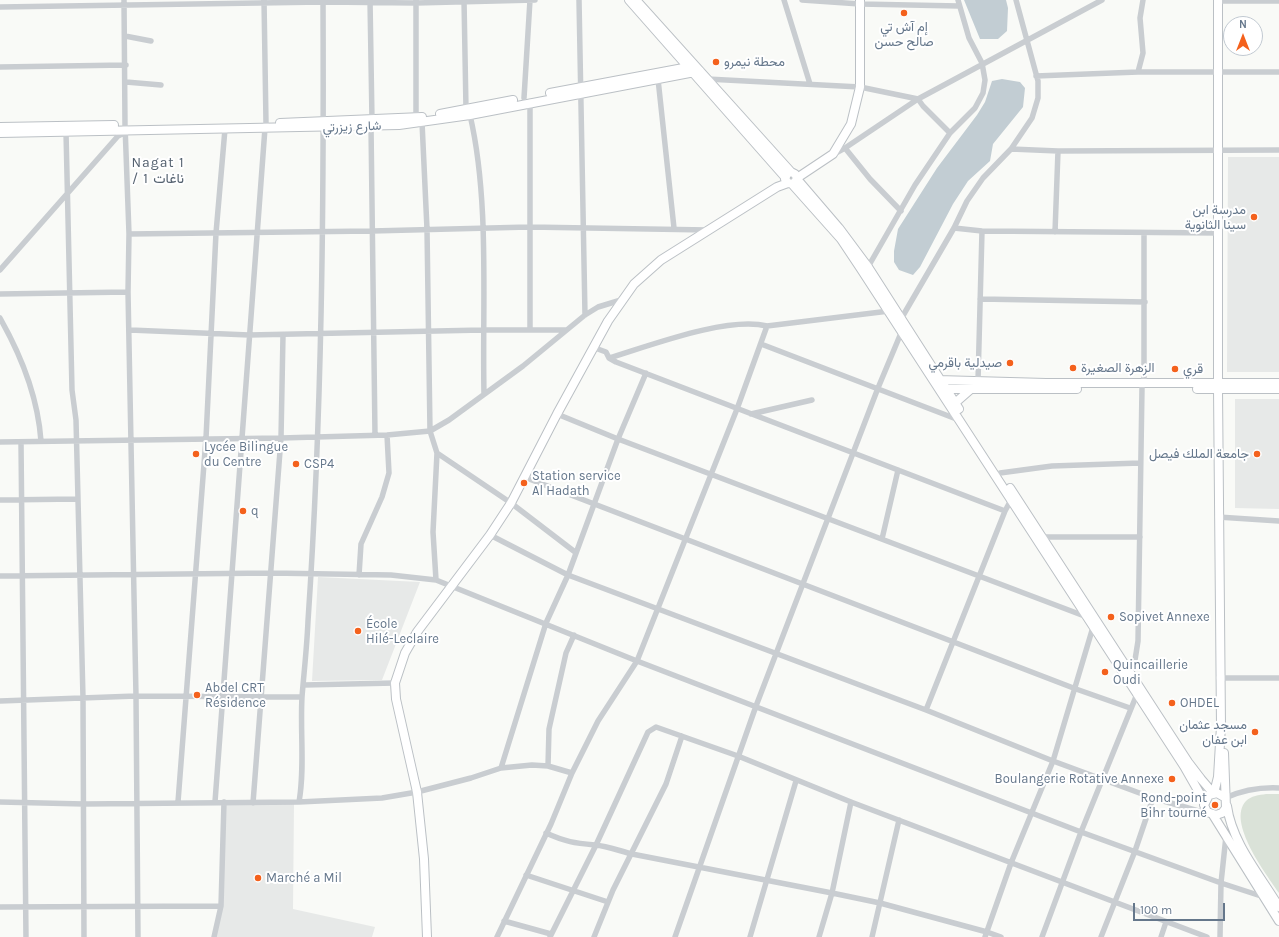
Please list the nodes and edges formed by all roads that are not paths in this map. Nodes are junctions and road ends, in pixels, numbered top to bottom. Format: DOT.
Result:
graph roads {
  1 [pos="530,0"];
  2 [pos="535,0"];
  3 [pos="579,0"];
  4 [pos="629,0"];
  5 [pos="636,0"];
  6 [pos="784,0"];
  7 [pos="802,0"];
  8 [pos="1016,0"];
  9 [pos="1102,0"];
  10 [pos="1143,0"];
  11 [pos="1218,0"];
  12 [pos="323,1"];
  13 [pos="370,1"];
  14 [pos="416,1"];
  15 [pos="464,1"];
  16 [pos="1279,1"];
  17 [pos="124,2"];
  18 [pos="264,2"];
  19 [pos="860,2"];
  20 [pos="958,3"];
  21 [pos="0,7"];
  22 [pos="125,36"];
  23 [pos="1027,40"];
  24 [pos="151,41"];
  25 [pos="982,63"];
  26 [pos="126,65"];
  27 [pos="0,67"];
  28 [pos="1138,72"];
  29 [pos="1279,72"];
  30 [pos="697,73"];
  31 [pos="1218,73"];
  32 [pos="1036,76"];
  33 [pos="658,79"];
  34 [pos="126,82"];
  35 [pos="810,84"];
  36 [pos="161,85"];
  37 [pos="860,88"];
  38 [pos="581,91"];
  39 [pos="918,99"];
  40 [pos="527,100"];
  41 [pos="468,112"];
  42 [pos="419,120"];
  43 [pos="372,123"];
  44 [pos="323,125"];
  45 [pos="0,126"];
  46 [pos="266,126"];
  47 [pos="126,129"];
  48 [pos="225,129"];
  49 [pos="66,132"];
  50 [pos="0,133"];
  51 [pos="950,133"];
  52 [pos="845,148"];
  53 [pos="1011,149"];
  54 [pos="1279,150"];
  55 [pos="1058,151"];
  56 [pos="1218,151"];
  57 [pos="833,154"];
  58 [pos="792,178"];
  59 [pos="68,194"];
  60 [pos="901,211"];
  61 [pos="483,227"];
  62 [pos="529,227"];
  63 [pos="584,227"];
  64 [pos="427,228"];
  65 [pos="674,228"];
  66 [pos="954,228"];
  67 [pos="708,230"];
  68 [pos="372,231"];
  69 [pos="982,231"];
  70 [pos="323,232"];
  71 [pos="1055,232"];
  72 [pos="216,233"];
  73 [pos="258,233"];
  74 [pos="1144,233"];
  75 [pos="1218,233"];
  76 [pos="129,234"];
  77 [pos="868,267"];
  78 [pos="0,270"];
  79 [pos="128,292"];
  80 [pos="71,293"];
  81 [pos="0,294"];
  82 [pos="980,299"];
  83 [pos="621,300"];
  84 [pos="1145,302"];
  85 [pos="889,311"];
  86 [pos="585,315"];
  87 [pos="0,318"];
  88 [pos="901,320"];
  89 [pos="767,326"];
  90 [pos="130,330"];
  91 [pos="483,330"];
  92 [pos="530,330"];
  93 [pos="566,330"];
  94 [pos="428,331"];
  95 [pos="373,333"];
  96 [pos="901,333"];
  97 [pos="212,334"];
  98 [pos="319,334"];
  99 [pos="249,335"];
  100 [pos="282,335"];
  101 [pos="762,344"];
  102 [pos="595,348"];
  103 [pos="609,358"];
  104 [pos="646,373"];
  105 [pos="937,380"];
  106 [pos="978,381"];
  107 [pos="1279,383"];
  108 [pos="1143,386"];
  109 [pos="1218,386"];
  110 [pos="878,388"];
  111 [pos="943,389"];
  112 [pos="971,389"];
  113 [pos="1279,389"];
  114 [pos="484,394"];
  115 [pos="812,400"];
  116 [pos="955,403"];
  117 [pos="737,409"];
  118 [pos="557,414"];
  119 [pos="750,414"];
  120 [pos="960,420"];
  121 [pos="430,431"];
  122 [pos="375,435"];
  123 [pos="387,435"];
  124 [pos="318,436"];
  125 [pos="206,438"];
  126 [pos="242,438"];
  127 [pos="281,438"];
  128 [pos="132,439"];
  129 [pos="618,439"];
  130 [pos="76,440"];
  131 [pos="41,441"];
  132 [pos="0,442"];
  133 [pos="21,442"];
  134 [pos="437,453"];
  135 [pos="853,453"];
  136 [pos="1140,463"];
  137 [pos="898,470"];
  138 [pos="1000,473"];
  139 [pos="710,474"];
  140 [pos="524,477"];
  141 [pos="21,499"];
  142 [pos="78,499"];
  143 [pos="0,500"];
  144 [pos="1011,500"];
  145 [pos="511,503"];
  146 [pos="594,503"];
  147 [pos="1005,511"];
  148 [pos="1218,517"];
  149 [pos="829,519"];
  150 [pos="1279,521"];
  151 [pos="490,535"];
  152 [pos="1042,537"];
  153 [pos="1140,537"];
  154 [pos="686,538"];
  155 [pos="882,539"];
  156 [pos="575,552"];
  157 [pos="232,573"];
  158 [pos="271,573"];
  159 [pos="80,574"];
  160 [pos="134,574"];
  161 [pos="195,574"];
  162 [pos="311,574"];
  163 [pos="21,575"];
  164 [pos="360,575"];
  165 [pos="568,575"];
  166 [pos="0,576"];
  167 [pos="980,576"];
  168 [pos="436,580"];
  169 [pos="804,585"];
  170 [pos="451,587"];
  171 [pos="660,608"];
  172 [pos="1087,617"];
  173 [pos="546,623"];
  174 [pos="1093,627"];
  175 [pos="574,635"];
  176 [pos="954,642"];
  177 [pos="776,655"];
  178 [pos="637,661"];
  179 [pos="1129,671"];
  180 [pos="1219,678"];
  181 [pos="1279,678"];
  182 [pos="395,683"];
  183 [pos="304,685"];
  184 [pos="1076,688"];
  185 [pos="1137,694"];
  186 [pos="136,696"];
  187 [pos="185,697"];
  188 [pos="261,697"];
  189 [pos="302,697"];
  190 [pos="83,698"];
  191 [pos="223,698"];
  192 [pos="24,700"];
  193 [pos="0,701"];
  194 [pos="756,706"];
  195 [pos="1130,708"];
  196 [pos="926,710"];
  197 [pos="1221,726"];
  198 [pos="682,736"];
  199 [pos="738,756"];
  200 [pos="1053,761"];
  201 [pos="548,766"];
  202 [pos="501,768"];
  203 [pos="572,773"];
  204 [pos="1103,778"];
  205 [pos="796,781"];
  206 [pos="1279,788"];
  207 [pos="417,792"];
  208 [pos="1214,793"];
  209 [pos="1153,798"];
  210 [pos="1225,800"];
  211 [pos="1204,801"];
  212 [pos="0,802"];
  213 [pos="24,802"];
  214 [pos="178,802"];
  215 [pos="215,802"];
  216 [pos="224,802"];
  217 [pos="299,802"];
  218 [pos="851,802"];
  219 [pos="137,803"];
  220 [pos="253,803"];
  221 [pos="84,804"];
  222 [pos="1032,812"];
  223 [pos="1211,815"];
  224 [pos="899,820"];
  225 [pos="1081,832"];
  226 [pos="546,834"];
  227 [pos="1226,835"];
  228 [pos="596,845"];
  229 [pos="1135,851"];
  230 [pos="632,854"];
  231 [pos="1011,864"];
  232 [pos="698,868"];
  233 [pos="526,875"];
  234 [pos="766,880"];
  235 [pos="1061,882"];
  236 [pos="1221,883"];
  237 [pos="572,892"];
  238 [pos="832,893"];
  239 [pos="1264,897"];
  240 [pos="608,902"];
  241 [pos="1114,902"];
  242 [pos="880,904"];
  243 [pos="221,906"];
  244 [pos="26,907"];
  245 [pos="84,907"];
  246 [pos="137,907"];
  247 [pos="1279,907"];
  248 [pos="0,908"];
  249 [pos="504,921"];
  250 [pos="1279,921"];
  251 [pos="1166,922"];
  252 [pos="986,934"];
  253 [pos="551,936"];
  254 [pos="26,937"];
  255 [pos="84,937"];
  256 [pos="138,937"];
  257 [pos="214,937"];
  258 [pos="427,937"];
  259 [pos="497,937"];
  260 [pos="594,937"];
  261 [pos="675,937"];
  262 [pos="750,937"];
  263 [pos="819,937"];
  264 [pos="872,937"];
  265 [pos="1001,937"];
  266 [pos="1042,937"];
  267 [pos="1101,937"];
  268 [pos="1161,937"];
  269 [pos="1207,937"];
  270 [pos="1220,937"];
  1 -- 2 [label="street"];
  1 -- 15 [label="street"];
  1 -- 40 [label="street"];
  3 -- 38 [label="street"];
  4 -- 30 [label="street"];
  5 -- 30 [label="street"];
  6 -- 35 [label="street"];
  7 -- 19 [label="street"];
  8 -- 23 [label="street"];
  9 -- 23 [label="street"];
  10 -- 28 [label="street"];
  11 -- 16 [label="street"];
  11 -- 31 [label="street"];
  12 -- 13 [label="street"];
  12 -- 18 [label="street"];
  12 -- 44 [label="street"];
  13 -- 14 [label="street"];
  13 -- 43 [label="street"];
  14 -- 15 [label="street"];
  14 -- 42 [label="street"];
  15 -- 41 [label="street"];
  17 -- 18 [label="street"];
  17 -- 21 [label="street"];
  17 -- 22 [label="street"];
  18 -- 46 [label="street"];
  19 -- 20 [label="street"];
  19 -- 37 [label="street"];
  20 -- 25 [label="street"];
  22 -- 24 [label="street"];
  22 -- 26 [label="street"];
  23 -- 25 [label="street"];
  23 -- 32 [label="street"];
  25 -- 39 [label="street"];
  25 -- 51 [label="street"];
  26 -- 27 [label="street"];
  26 -- 34 [label="street"];
  28 -- 31 [label="street"];
  28 -- 32 [label="street"];
  29 -- 31 [label="street"];
  30 -- 33 [label="street, شارع زيزرتي"];
  30 -- 35 [label="street"];
  30 -- 38 [label="street, شارع زيزرتي"];
  30 -- 58 [label="street"];
  31 -- 56 [label="street"];
  32 -- 53 [label="street"];
  33 -- 38 [label="street, شارع زيزرتي"];
  33 -- 65 [label="street"];
  34 -- 36 [label="street"];
  34 -- 47 [label="street"];
  35 -- 37 [label="street"];
  37 -- 39 [label="street"];
  37 -- 57 [label="street"];
  38 -- 40 [label="street, شارع زيزرتي"];
  38 -- 63 [label="street"];
  39 -- 51 [label="street"];
  39 -- 52 [label="street"];
  40 -- 41 [label="street, شارع زيزرتي"];
  40 -- 62 [label="street"];
  41 -- 42 [label="street, شارع زيزرتي"];
  41 -- 61 [label="street"];
  42 -- 43 [label="street, شارع زيزرتي"];
  42 -- 64 [label="street"];
  43 -- 44 [label="street, شارع زيزرتي"];
  43 -- 68 [label="street"];
  44 -- 46 [label="street, شارع زيزرتي"];
  44 -- 70 [label="street"];
  45 -- 47 [label="street, شارع زيزرتي"];
  46 -- 47 [label="street, شارع زيزرتي"];
  46 -- 48 [label="street, شارع زيزرتي"];
  46 -- 73 [label="street"];
  47 -- 48 [label="street, شارع زيزرتي"];
  47 -- 49 [label="street, شارع زيزرتي"];
  47 -- 59 [label="street"];
  47 -- 76 [label="street"];
  48 -- 72 [label="street"];
  49 -- 50 [label="street, شارع زيزرتي"];
  49 -- 59 [label="street"];
  51 -- 60 [label="street"];
  52 -- 57 [label="street"];
  52 -- 60 [label="street"];
  53 -- 55 [label="street"];
  53 -- 66 [label="street"];
  54 -- 56 [label="street"];
  55 -- 56 [label="street"];
  55 -- 71 [label="street"];
  56 -- 75 [label="street"];
  57 -- 58 [label="street"];
  58 -- 67 [label="street"];
  58 -- 77 [label="street"];
  58 -- 85 [label="street"];
  59 -- 78 [label="street"];
  59 -- 80 [label="street"];
  60 -- 77 [label="street"];
  61 -- 62 [label="street"];
  61 -- 64 [label="street"];
  61 -- 91 [label="street"];
  62 -- 63 [label="street"];
  62 -- 92 [label="street"];
  63 -- 65 [label="street"];
  63 -- 86 [label="street"];
  64 -- 68 [label="street"];
  64 -- 94 [label="street"];
  65 -- 67 [label="street"];
  66 -- 69 [label="street"];
  66 -- 88 [label="street"];
  67 -- 83 [label="street"];
  68 -- 70 [label="street"];
  68 -- 95 [label="street"];
  69 -- 71 [label="street"];
  69 -- 82 [label="street"];
  70 -- 73 [label="street"];
  70 -- 98 [label="street"];
  71 -- 74 [label="street"];
  72 -- 73 [label="street"];
  72 -- 76 [label="street"];
  72 -- 97 [label="street"];
  73 -- 99 [label="street"];
  74 -- 75 [label="street"];
  74 -- 84 [label="street"];
  75 -- 109 [label="street"];
  76 -- 79 [label="street"];
  77 -- 88 [label="street"];
  79 -- 80 [label="street"];
  79 -- 90 [label="street"];
  80 -- 81 [label="street"];
  80 -- 130 [label="street"];
  82 -- 84 [label="street"];
  82 -- 106 [label="street"];
  83 -- 86 [label="street"];
  83 -- 102 [label="street"];
  84 -- 108 [label="street"];
  85 -- 89 [label="street"];
  85 -- 96 [label="street"];
  86 -- 93 [label="street"];
  87 -- 131 [label="street"];
  88 -- 105 [label="street"];
  89 -- 101 [label="street"];
  89 -- 103 [label="street"];
  90 -- 97 [label="street"];
  90 -- 128 [label="street"];
  91 -- 92 [label="street"];
  91 -- 94 [label="street"];
  91 -- 114 [label="street"];
  92 -- 93 [label="street"];
  93 -- 114 [label="street"];
  94 -- 95 [label="street"];
  94 -- 121 [label="street"];
  95 -- 98 [label="street"];
  95 -- 122 [label="street"];
  96 -- 105 [label="street"];
  96 -- 110 [label="street"];
  97 -- 99 [label="street"];
  97 -- 125 [label="street"];
  98 -- 100 [label="street"];
  98 -- 124 [label="street"];
  99 -- 100 [label="street"];
  99 -- 126 [label="street"];
  100 -- 127 [label="street"];
  101 -- 110 [label="street"];
  101 -- 117 [label="street"];
  102 -- 103 [label="street"];
  102 -- 118 [label="street"];
  103 -- 104 [label="street"];
  104 -- 117 [label="street"];
  104 -- 129 [label="street"];
  105 -- 106 [label="street"];
  105 -- 111 [label="street"];
  106 -- 108 [label="street"];
  107 -- 109 [label="street"];
  108 -- 109 [label="street"];
  108 -- 112 [label="street"];
  108 -- 136 [label="street"];
  109 -- 113 [label="street"];
  109 -- 148 [label="street"];
  110 -- 120 [label="street"];
  110 -- 135 [label="street"];
  111 -- 112 [label="street"];
  111 -- 116 [label="street"];
  111 -- 120 [label="street"];
  112 -- 116 [label="street"];
  114 -- 121 [label="street"];
  115 -- 119 [label="street"];
  116 -- 138 [label="street"];
  117 -- 119 [label="street"];
  117 -- 139 [label="street"];
  118 -- 129 [label="street"];
  118 -- 140 [label="street"];
  119 -- 135 [label="street"];
  120 -- 144 [label="street"];
  121 -- 123 [label="street"];
  121 -- 134 [label="street"];
  122 -- 123 [label="street"];
  122 -- 124 [label="street"];
  123 -- 164 [label="street"];
  124 -- 127 [label="street"];
  124 -- 162 [label="street"];
  125 -- 126 [label="street"];
  125 -- 128 [label="street"];
  125 -- 161 [label="street"];
  126 -- 127 [label="street"];
  126 -- 157 [label="street"];
  127 -- 158 [label="street"];
  128 -- 130 [label="street"];
  128 -- 160 [label="street"];
  129 -- 139 [label="street"];
  129 -- 146 [label="street"];
  130 -- 131 [label="street"];
  130 -- 142 [label="street"];
  131 -- 133 [label="street"];
  132 -- 133 [label="street"];
  133 -- 141 [label="street"];
  134 -- 145 [label="street"];
  134 -- 168 [label="street"];
  135 -- 137 [label="street"];
  135 -- 149 [label="street"];
  136 -- 138 [label="street"];
  136 -- 153 [label="street"];
  137 -- 147 [label="street"];
  137 -- 155 [label="street"];
  138 -- 152 [label="street"];
  139 -- 149 [label="street"];
  139 -- 154 [label="street"];
  140 -- 145 [label="street"];
  140 -- 146 [label="street"];
  141 -- 142 [label="street"];
  141 -- 143 [label="street"];
  141 -- 163 [label="street"];
  142 -- 159 [label="street"];
  144 -- 147 [label="street"];
  144 -- 172 [label="street"];
  145 -- 151 [label="street"];
  145 -- 156 [label="street"];
  146 -- 154 [label="street"];
  146 -- 156 [label="street"];
  147 -- 167 [label="street"];
  148 -- 150 [label="street"];
  148 -- 180 [label="street"];
  149 -- 155 [label="street"];
  149 -- 169 [label="street"];
  151 -- 165 [label="street"];
  151 -- 170 [label="street"];
  152 -- 153 [label="street"];
  152 -- 179 [label="street"];
  153 -- 179 [label="street"];
  154 -- 169 [label="street"];
  154 -- 171 [label="street"];
  155 -- 167 [label="street"];
  156 -- 165 [label="street"];
  157 -- 158 [label="street"];
  157 -- 161 [label="street"];
  157 -- 191 [label="street"];
  158 -- 162 [label="street"];
  158 -- 188 [label="street"];
  159 -- 160 [label="street"];
  159 -- 163 [label="street"];
  159 -- 190 [label="street"];
  160 -- 161 [label="street"];
  160 -- 186 [label="street"];
  161 -- 187 [label="street"];
  162 -- 164 [label="street"];
  162 -- 183 [label="street"];
  163 -- 166 [label="street"];
  163 -- 192 [label="street"];
  164 -- 168 [label="street"];
  165 -- 171 [label="street"];
  165 -- 173 [label="street"];
  167 -- 172 [label="street"];
  167 -- 176 [label="street"];
  168 -- 170 [label="street"];
  169 -- 176 [label="street"];
  169 -- 177 [label="street"];
  170 -- 173 [label="street"];
  170 -- 182 [label="street"];
  171 -- 177 [label="street"];
  171 -- 178 [label="street"];
  172 -- 174 [label="street"];
  173 -- 175 [label="street"];
  173 -- 202 [label="street"];
  174 -- 184 [label="street"];
  174 -- 185 [label="street"];
  175 -- 178 [label="street"];
  175 -- 201 [label="street"];
  176 -- 184 [label="street"];
  176 -- 196 [label="street"];
  177 -- 194 [label="street"];
  177 -- 196 [label="street"];
  178 -- 194 [label="street"];
  178 -- 203 [label="street"];
  179 -- 208 [label="street"];
  180 -- 181 [label="street"];
  180 -- 197 [label="street"];
  182 -- 183 [label="street"];
  182 -- 207 [label="street"];
  183 -- 189 [label="street"];
  184 -- 195 [label="street"];
  184 -- 200 [label="street"];
  185 -- 195 [label="street"];
  185 -- 211 [label="street"];
  186 -- 187 [label="street"];
  186 -- 190 [label="street"];
  186 -- 219 [label="street"];
  187 -- 191 [label="street"];
  187 -- 214 [label="street"];
  188 -- 189 [label="street"];
  188 -- 191 [label="street"];
  188 -- 220 [label="street"];
  189 -- 217 [label="street"];
  190 -- 192 [label="street"];
  190 -- 221 [label="street"];
  191 -- 215 [label="street"];
  192 -- 193 [label="street"];
  192 -- 213 [label="street"];
  194 -- 199 [label="street"];
  194 -- 222 [label="street"];
  195 -- 204 [label="street"];
  196 -- 200 [label="street"];
  197 -- 208 [label="street"];
  197 -- 210 [label="street"];
  198 -- 199 [label="street"];
  198 -- 228 [label="street"];
  198 -- 230 [label="street"];
  199 -- 205 [label="street"];
  199 -- 232 [label="street"];
  200 -- 204 [label="street"];
  200 -- 222 [label="street"];
  201 -- 202 [label="street"];
  201 -- 203 [label="street"];
  202 -- 207 [label="street"];
  203 -- 226 [label="street"];
  204 -- 209 [label="street"];
  204 -- 225 [label="street"];
  205 -- 218 [label="street"];
  205 -- 234 [label="street"];
  206 -- 210 [label="street"];
  207 -- 217 [label="street"];
  207 -- 258 [label="street"];
  208 -- 210 [label="street"];
  208 -- 211 [label="street"];
  209 -- 223 [label="street"];
  209 -- 229 [label="street"];
  210 -- 223 [label="street"];
  210 -- 247 [label="street"];
  211 -- 223 [label="street"];
  212 -- 213 [label="street"];
  213 -- 221 [label="street"];
  213 -- 244 [label="street"];
  214 -- 215 [label="street"];
  214 -- 219 [label="street"];
  215 -- 216 [label="street"];
  216 -- 220 [label="street"];
  216 -- 243 [label="street"];
  217 -- 220 [label="street"];
  218 -- 224 [label="street"];
  218 -- 238 [label="street"];
  219 -- 221 [label="street"];
  219 -- 246 [label="street"];
  221 -- 245 [label="street"];
  222 -- 225 [label="street"];
  222 -- 231 [label="street"];
  223 -- 227 [label="street"];
  224 -- 231 [label="street"];
  224 -- 242 [label="street"];
  225 -- 229 [label="street"];
  225 -- 235 [label="street"];
  226 -- 228 [label="street"];
  226 -- 233 [label="street"];
  227 -- 236 [label="street"];
  227 -- 239 [label="street"];
  228 -- 230 [label="street"];
  228 -- 237 [label="street"];
  229 -- 236 [label="street"];
  229 -- 241 [label="street"];
  230 -- 232 [label="street"];
  230 -- 240 [label="street"];
  231 -- 235 [label="street"];
  231 -- 252 [label="street"];
  232 -- 234 [label="street"];
  232 -- 261 [label="street"];
  233 -- 237 [label="street"];
  233 -- 249 [label="street"];
  234 -- 238 [label="street"];
  234 -- 262 [label="street"];
  235 -- 241 [label="street"];
  235 -- 266 [label="street"];
  236 -- 239 [label="street"];
  236 -- 270 [label="street"];
  237 -- 240 [label="street"];
  237 -- 253 [label="street"];
  238 -- 242 [label="street"];
  238 -- 263 [label="street"];
  239 -- 250 [label="street"];
  240 -- 260 [label="street"];
  241 -- 251 [label="street"];
  241 -- 267 [label="street"];
  242 -- 252 [label="street"];
  242 -- 264 [label="street"];
  243 -- 246 [label="street"];
  243 -- 257 [label="street"];
  244 -- 245 [label="street"];
  244 -- 248 [label="street"];
  244 -- 254 [label="street"];
  245 -- 246 [label="street"];
  245 -- 255 [label="street"];
  246 -- 256 [label="street"];
  249 -- 253 [label="street"];
  249 -- 259 [label="street"];
  251 -- 268 [label="street"];
  251 -- 269 [label="street"];
  252 -- 265 [label="street"];
}
